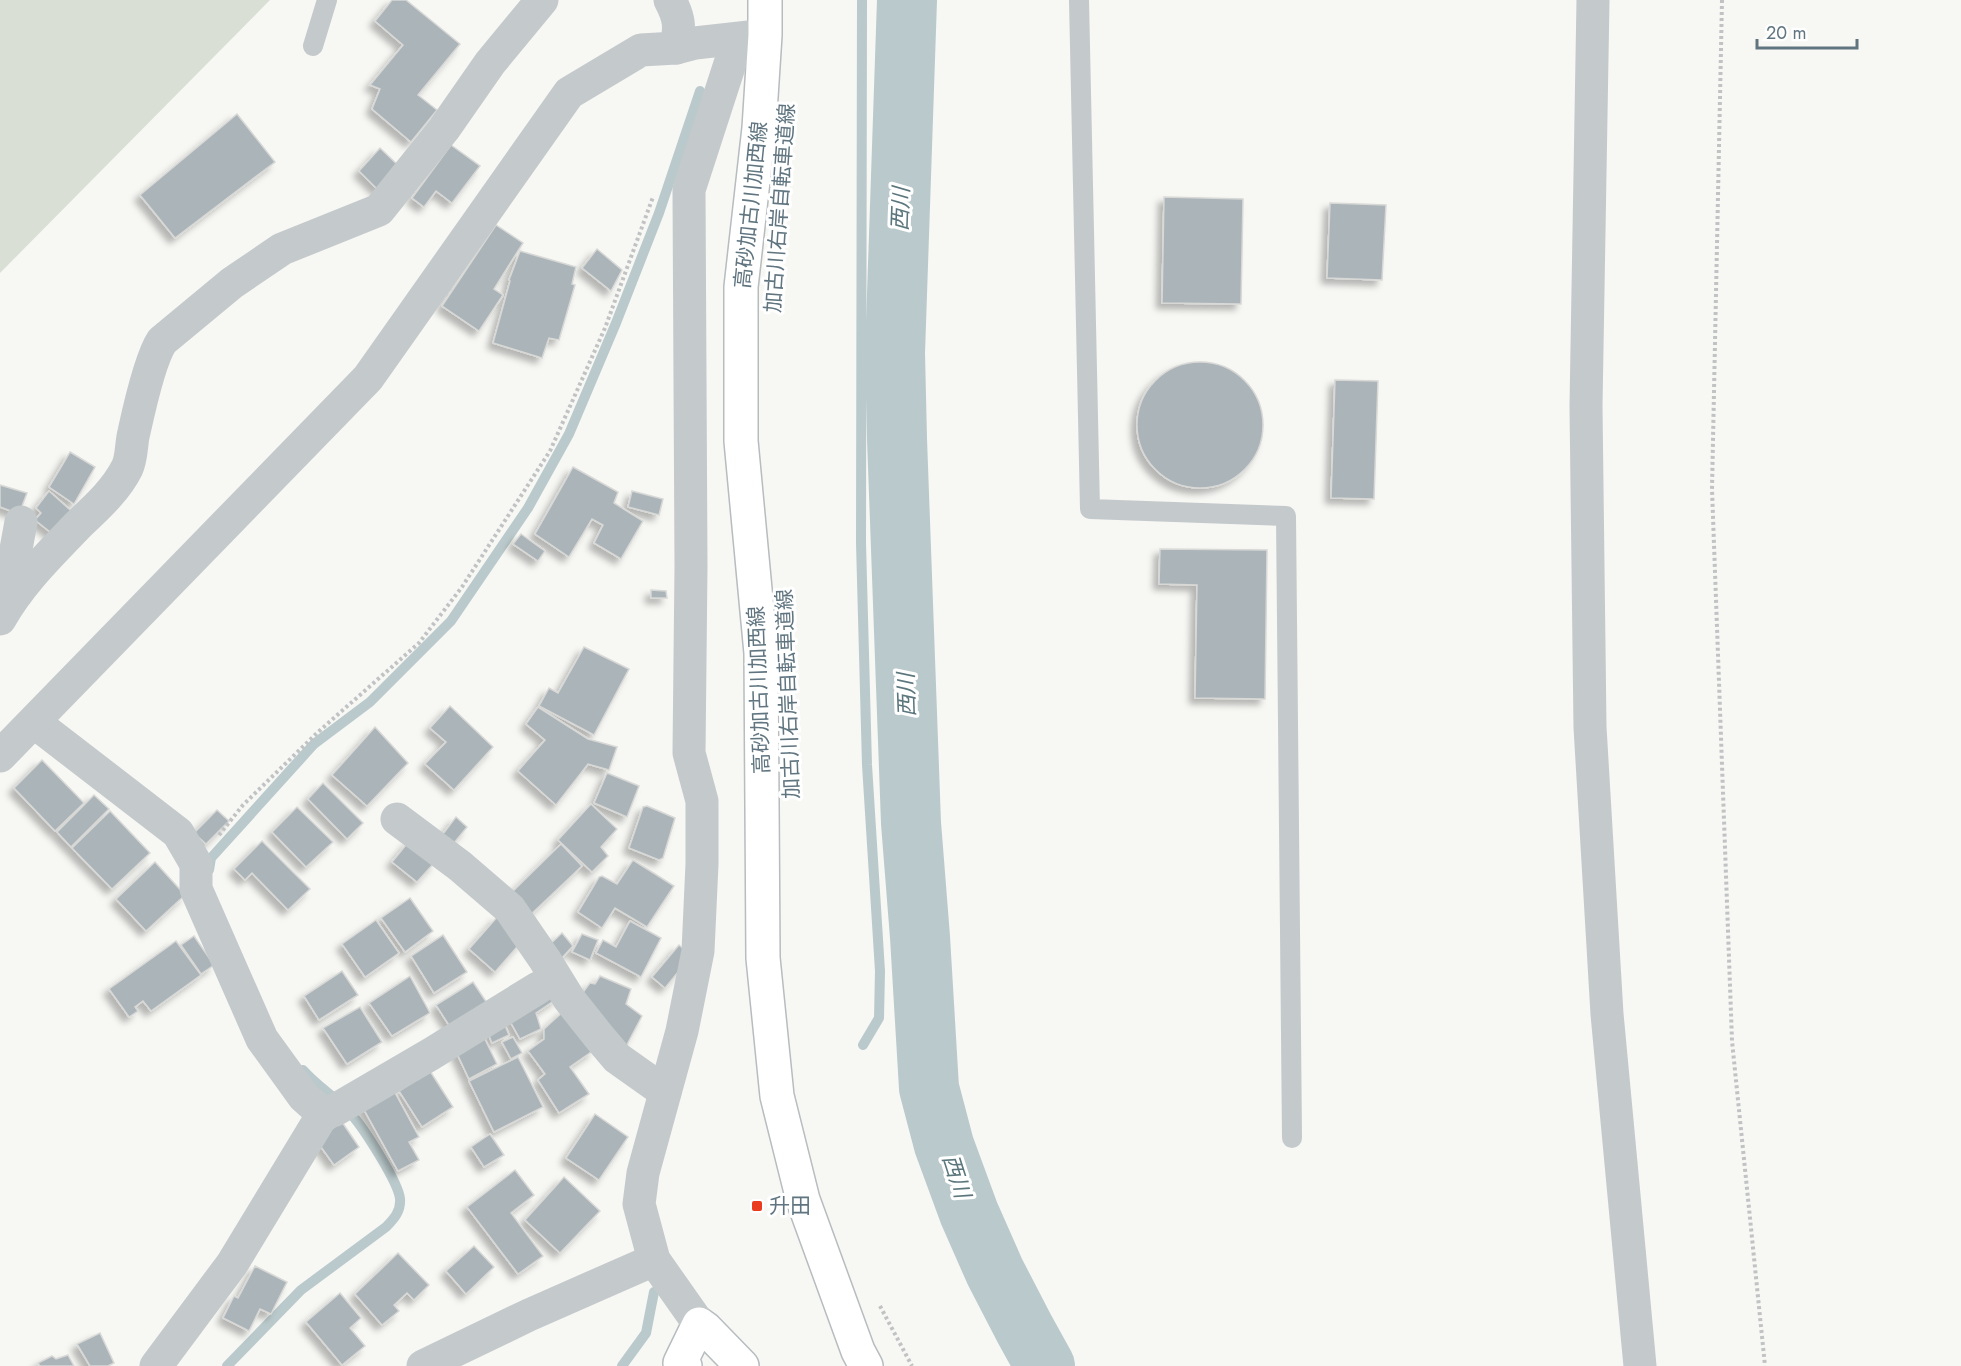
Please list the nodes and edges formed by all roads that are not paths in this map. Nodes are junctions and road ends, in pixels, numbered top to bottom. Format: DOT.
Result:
graph roads {
  1 [pos="327,0"];
  2 [pos="542,0"];
  3 [pos="765,0"];
  4 [pos="1079,0"];
  5 [pos="1593,0"];
  6 [pos="666,3"];
  7 [pos="751,37"];
  8 [pos="314,46"];
  9 [pos="685,46"];
  10 [pos="21,522"];
  11 [pos="8,606"];
  12 [pos="34,722"];
  13 [pos="0,756"];
  14 [pos="397,819"];
  15 [pos="538,988"];
  16 [pos="665,1092"];
  17 [pos="323,1114"];
  18 [pos="1292,1138"];
  19 [pos="654,1260"];
  20 [pos="699,1324"];
  21 [pos="681,1365"];
  22 [pos="156,1366"];
  23 [pos="423,1366"];
  24 [pos="742,1366"];
  25 [pos="866,1366"];
  26 [pos="1640,1366"];
  1 -- 8 [label="lane"];
  2 -- 11 [label="street"];
  3 -- 7 [label="main road, 高砂加古川加西線"];
  4 -- 18 [label="lane"];
  5 -- 26 [label="street"];
  6 -- 9 [label="street"];
  7 -- 9 [label="street"];
  7 -- 16 [label="street"];
  7 -- 25 [label="main road, 高砂加古川加西線"];
  9 -- 12 [label="street"];
  10 -- 11 [label="street"];
  12 -- 13 [label="street"];
  12 -- 17 [label="street"];
  14 -- 16 [label="street"];
  15 -- 17 [label="street"];
  16 -- 19 [label="street"];
  17 -- 22 [label="street"];
  19 -- 20 [label="street"];
  19 -- 23 [label="street"];
  20 -- 21 [label="main road"];
  20 -- 24 [label="main road"];
}
